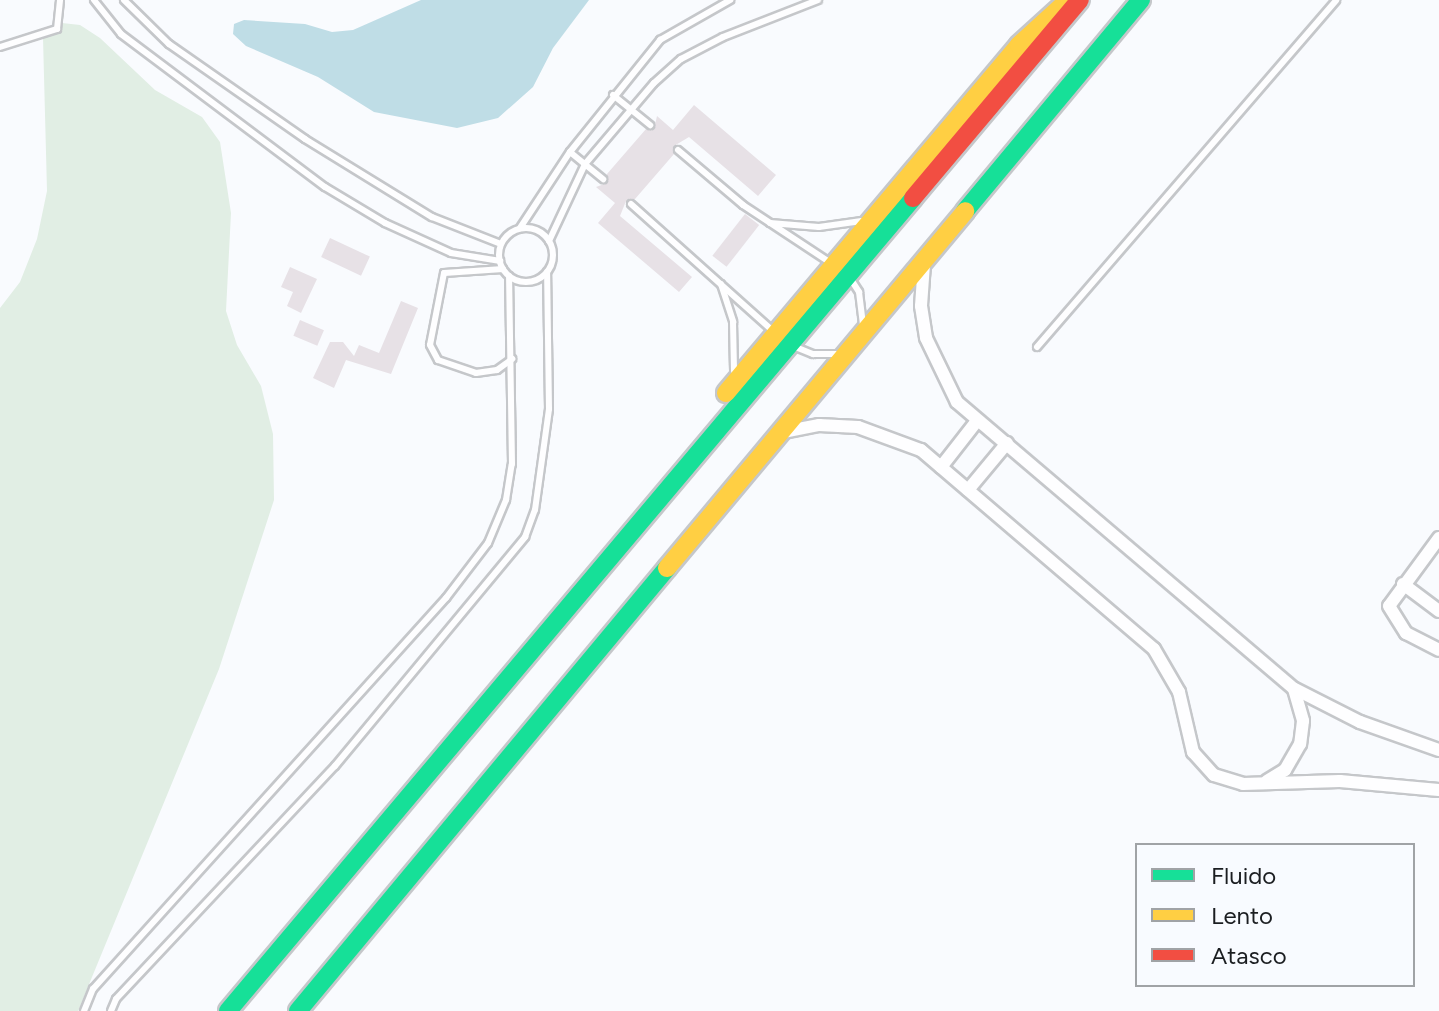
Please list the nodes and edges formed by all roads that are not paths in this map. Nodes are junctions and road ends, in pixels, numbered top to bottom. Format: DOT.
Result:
graph roads {
  1 [pos="60,0"];
  2 [pos="94,0"];
  3 [pos="124,0"];
  4 [pos="730,0"];
  5 [pos="818,0"];
  6 [pos="1070,0"];
  7 [pos="1080,0"];
  8 [pos="1141,0"];
  9 [pos="1336,0"];
  10 [pos="0,47"];
  11 [pos="613,95"];
  12 [pos="633,110"];
  13 [pos="650,125"];
  14 [pos="678,150"];
  15 [pos="570,152"];
  16 [pos="585,164"];
  17 [pos="603,179"];
  18 [pos="631,204"];
  19 [pos="873,218"];
  20 [pos="767,222"];
  21 [pos="520,228"];
  22 [pos="549,241"];
  23 [pos="501,244"];
  24 [pos="925,258"];
  25 [pos="502,265"];
  26 [pos="842,270"];
  27 [pos="547,272"];
  28 [pos="509,276"];
  29 [pos="720,281"];
  30 [pos="864,332"];
  31 [pos="783,339"];
  32 [pos="1037,347"];
  33 [pos="848,352"];
  34 [pos="512,359"];
  35 [pos="731,388"];
  36 [pos="977,421"];
  37 [pos="780,432"];
  38 [pos="1007,443"];
  39 [pos="941,467"];
  40 [pos="968,490"];
  41 [pos="1439,538"];
  42 [pos="1403,584"];
  43 [pos="1439,611"];
  44 [pos="1439,650"];
  45 [pos="1294,689"];
  46 [pos="470,725"];
  47 [pos="1439,750"];
  48 [pos="1261,783"];
  49 [pos="1439,790"];
  50 [pos="84,1011"];
  51 [pos="111,1011"];
  52 [pos="228,1011"];
  53 [pos="298,1011"];
  1 -- 10 [label="lane"];
  2 -- 25 [label="lane"];
  3 -- 23 [label="lane"];
  4 -- 11 [label="lane"];
  5 -- 12 [label="lane"];
  6 -- 19 [label="highway"];
  7 -- 26 [label="highway"];
  8 -- 24 [label="highway"];
  9 -- 32 [label="lane"];
  11 -- 12 [label="lane"];
  11 -- 15 [label="lane"];
  12 -- 13 [label="lane"];
  12 -- 16 [label="lane"];
  14 -- 20 [label="lane"];
  15 -- 16 [label="lane"];
  15 -- 21 [label="lane"];
  16 -- 17 [label="lane"];
  16 -- 22 [label="lane"];
  18 -- 29 [label="lane"];
  19 -- 20 [label="lane"];
  19 -- 26 [label="highway"];
  20 -- 26 [label="lane"];
  21 -- 22 [label="lane"];
  21 -- 23 [label="lane"];
  22 -- 27 [label="lane"];
  23 -- 25 [label="lane"];
  24 -- 30 [label="highway"];
  24 -- 36 [label="street"];
  25 -- 28 [label="lane"];
  25 -- 34 [label="lane"];
  26 -- 30 [label="lane"];
  26 -- 31 [label="highway"];
  27 -- 28 [label="lane"];
  27 -- 51 [label="lane"];
  28 -- 34 [label="lane"];
  29 -- 31 [label="lane"];
  29 -- 35 [label="lane"];
  30 -- 33 [label="highway"];
  31 -- 33 [label="lane"];
  31 -- 35 [label="highway"];
  31 -- 46 [label="highway"];
  33 -- 37 [label="highway"];
  34 -- 50 [label="lane"];
  35 -- 46 [label="highway"];
  36 -- 38 [label="street"];
  36 -- 39 [label="street"];
  37 -- 39 [label="street"];
  37 -- 53 [label="highway"];
  38 -- 40 [label="street"];
  38 -- 45 [label="street"];
  39 -- 40 [label="street"];
  40 -- 48 [label="street"];
  41 -- 42 [label="street"];
  42 -- 43 [label="street"];
  42 -- 44 [label="street"];
  45 -- 47 [label="street"];
  45 -- 48 [label="street"];
  46 -- 52 [label="highway"];
  48 -- 49 [label="street"];
}
